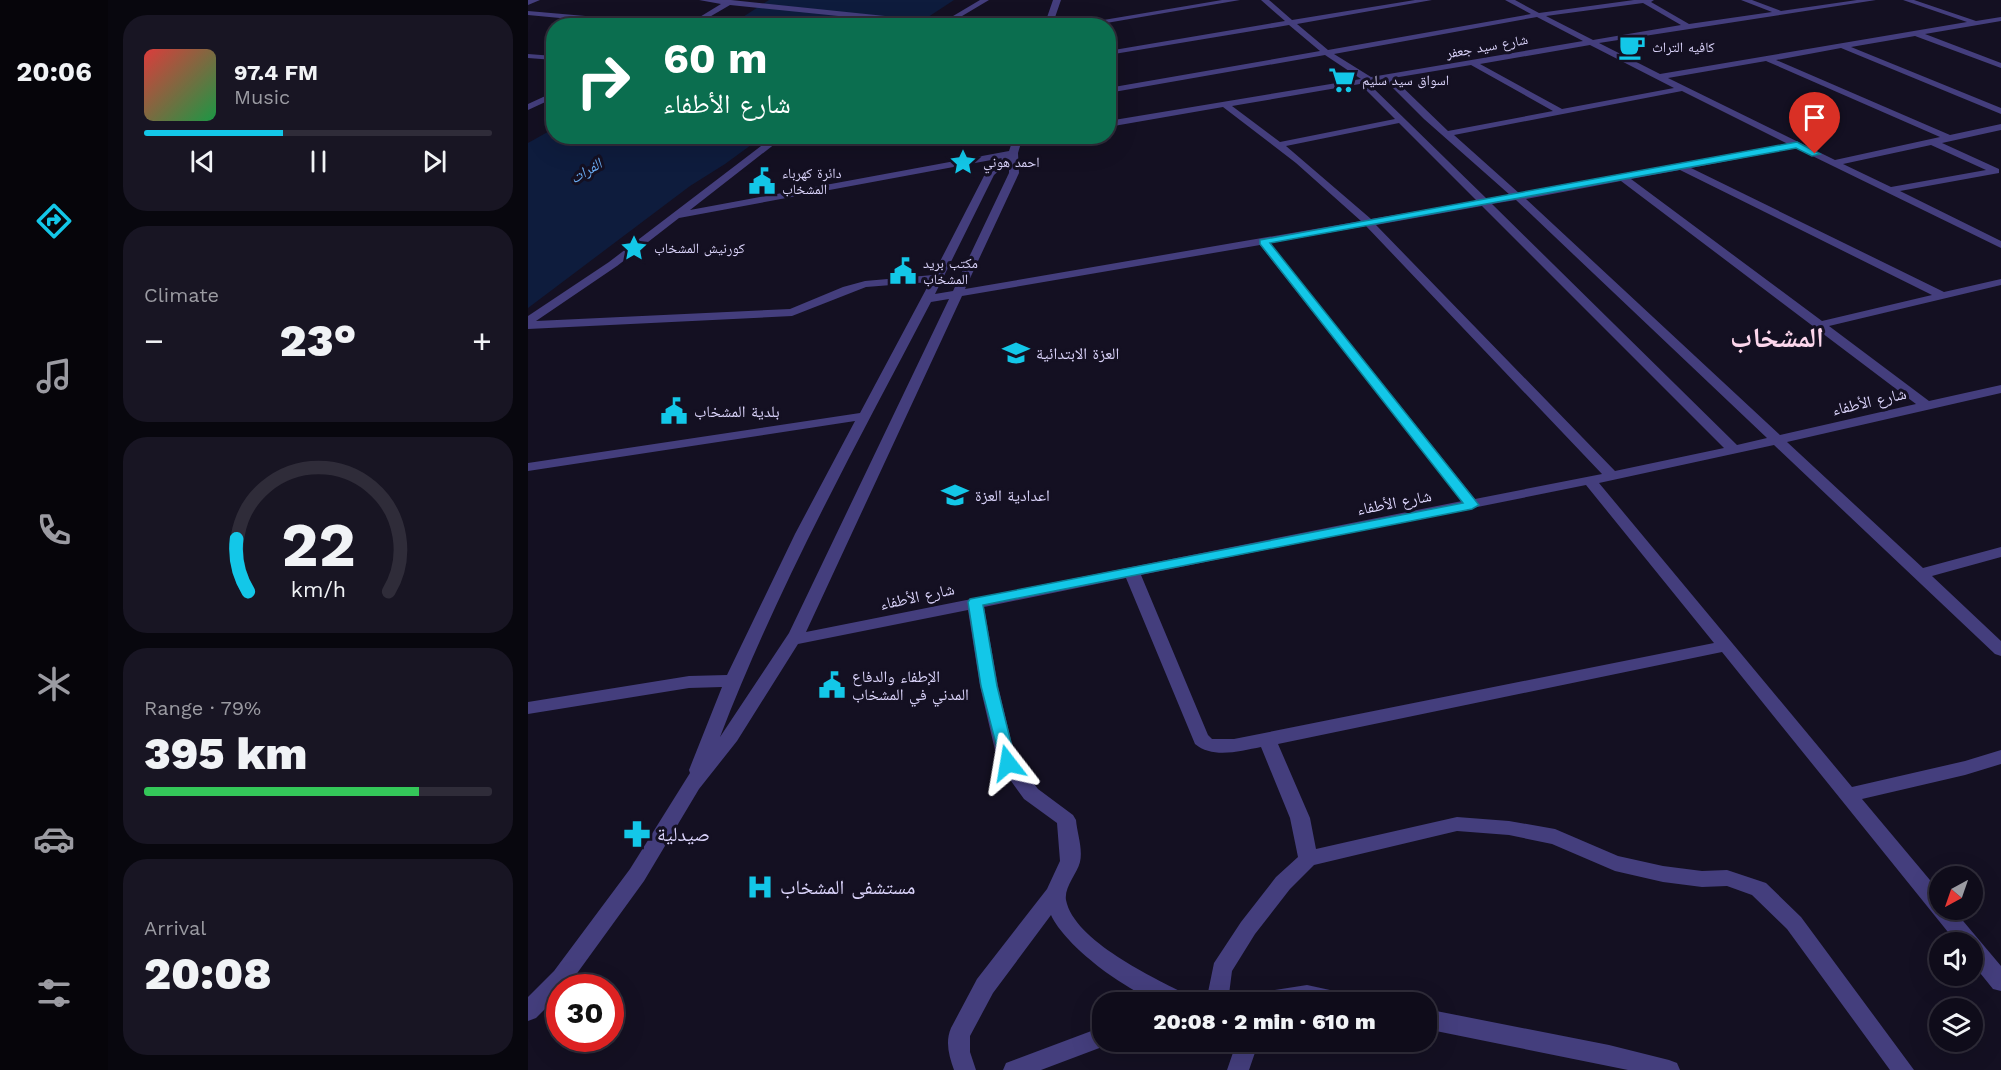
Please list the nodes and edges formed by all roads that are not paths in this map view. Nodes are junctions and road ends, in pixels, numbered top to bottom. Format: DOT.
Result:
graph roads {
  1 [pos="536,0"];
  2 [pos="703,0"];
  3 [pos="985,0"];
  4 [pos="1057,0"];
  5 [pos="1236,0"];
  6 [pos="1265,0"];
  7 [pos="1428,0"];
  8 [pos="1509,0"];
  9 [pos="1571,0"];
  10 [pos="1650,0"];
  11 [pos="1745,0"];
  12 [pos="1872,0"];
  13 [pos="1907,0"];
  14 [pos="731,1"];
  15 [pos="1644,1"];
  16 [pos="1622,2"];
  17 [pos="528,3"];
  18 [pos="1581,9"];
  19 [pos="1780,12"];
  20 [pos="528,13"];
  21 [pos="1538,15"];
  22 [pos="585,18"];
  23 [pos="702,18"];
  24 [pos="889,18"];
  25 [pos="954,18"];
  26 [pos="1051,18"];
  27 [pos="1116,19"];
  28 [pos="2001,19"];
  29 [pos="1976,22"];
  30 [pos="1291,23"];
  31 [pos="1688,26"];
  32 [pos="1915,33"];
  33 [pos="1590,42"];
  34 [pos="1842,46"];
  35 [pos="1116,52"];
  36 [pos="1326,52"];
  37 [pos="528,56"];
  38 [pos="546,57"];
  39 [pos="1768,58"];
  40 [pos="1471,62"];
  41 [pos="2001,66"];
  42 [pos="1387,77"];
  43 [pos="1659,77"];
  44 [pos="1366,81"];
  45 [pos="1682,88"];
  46 [pos="1116,90"];
  47 [pos="546,98"];
  48 [pos="1226,105"];
  49 [pos="528,107"];
  50 [pos="2001,111"];
  51 [pos="1561,112"];
  52 [pos="1401,120"];
  53 [pos="1116,123"];
  54 [pos="2001,128"];
  55 [pos="1447,135"];
  56 [pos="1949,138"];
  57 [pos="1933,142"];
  58 [pos="770,144"];
  59 [pos="1018,144"];
  60 [pos="1278,145"];
  61 [pos="1797,145"];
  62 [pos="1013,153"];
  63 [pos="1834,162"];
  64 [pos="1682,167"];
  65 [pos="1998,172"];
  66 [pos="1624,178"];
  67 [pos="1890,190"];
  68 [pos="1518,197"];
  69 [pos="1486,203"];
  70 [pos="676,216"];
  71 [pos="1369,223"];
  72 [pos="1264,242"];
  73 [pos="2001,245"];
  74 [pos="938,278"];
  75 [pos="2001,282"];
  76 [pos="955,295"];
  77 [pos="1943,296"];
  78 [pos="927,299"];
  79 [pos="528,323"];
  80 [pos="1820,325"];
  81 [pos="2001,389"];
  82 [pos="1927,406"];
  83 [pos="865,416"];
  84 [pos="1778,440"];
  85 [pos="1734,450"];
  86 [pos="528,467"];
  87 [pos="1612,476"];
  88 [pos="1590,481"];
  89 [pos="1472,505"];
  90 [pos="2001,552"];
  91 [pos="1131,572"];
  92 [pos="1921,574"];
  93 [pos="975,602"];
  94 [pos="792,640"];
  95 [pos="1726,646"];
  96 [pos="2001,650"];
  97 [pos="732,681"];
  98 [pos="528,708"];
  99 [pos="1267,739"];
  100 [pos="2001,757"];
  101 [pos="693,784"];
  102 [pos="1847,795"];
  103 [pos="1308,859"];
  104 [pos="1059,889"];
  105 [pos="1929,895"];
  106 [pos="1950,920"];
  107 [pos="1960,932"];
  108 [pos="1983,961"];
  109 [pos="2001,982"];
  110 [pos="1161,992"];
  111 [pos="1218,992"];
  112 [pos="528,1011"];
  113 [pos="1437,1021"];
  114 [pos="1092,1041"];
  115 [pos="1244,1052"];
  116 [pos="1607,1063"];
  117 [pos="965,1070"];
  118 [pos="1014,1070"];
  119 [pos="1238,1070"];
  120 [pos="1669,1070"];
  121 [pos="1903,1070"];
  1 -- 17 [label="street"];
  2 -- 14 [label="street"];
  3 -- 25 [label="street"];
  4 -- 26 [label="street"];
  5 -- 27 [label="street"];
  6 -- 30 [label="street"];
  7 -- 30 [label="street"];
  8 -- 21 [label="street"];
  9 -- 18 [label="street"];
  10 -- 15 [label="street"];
  11 -- 19 [label="street"];
  12 -- 19 [label="street, شارع سيد جعفر"];
  13 -- 29 [label="street"];
  14 -- 23 [label="street"];
  14 -- 24 [label="street"];
  15 -- 16 [label="street"];
  15 -- 31 [label="street"];
  16 -- 18 [label="street"];
  18 -- 21 [label="street"];
  19 -- 31 [label="street, شارع سيد جعفر"];
  20 -- 22 [label="street"];
  21 -- 33 [label="street"];
  21 -- 36 [label="street"];
  28 -- 29 [label="street"];
  29 -- 32 [label="street"];
  30 -- 35 [label="street"];
  30 -- 36 [label="street"];
  31 -- 33 [label="street, شارع سيد جعفر"];
  32 -- 34 [label="street"];
  32 -- 41 [label="street"];
  33 -- 40 [label="street, شارع سيد جعفر"];
  33 -- 43 [label="street"];
  34 -- 39 [label="street"];
  34 -- 50 [label="street"];
  36 -- 44 [label="street"];
  36 -- 46 [label="street"];
  37 -- 38 [label="street"];
  39 -- 43 [label="street"];
  39 -- 56 [label="street"];
  40 -- 42 [label="street, شارع سيد جعفر"];
  40 -- 51 [label="street"];
  42 -- 44 [label="street, شارع سيد جعفر"];
  42 -- 55 [label="street"];
  43 -- 45 [label="street"];
  44 -- 48 [label="street, شارع سيد جعفر"];
  44 -- 52 [label="street"];
  45 -- 51 [label="street"];
  45 -- 61 [label="street"];
  47 -- 49 [label="street"];
  48 -- 53 [label="street, شارع سيد جعفر"];
  48 -- 60 [label="street"];
  51 -- 55 [label="street"];
  52 -- 60 [label="street"];
  52 -- 69 [label="street"];
  54 -- 56 [label="street"];
  55 -- 68 [label="street"];
  56 -- 57 [label="street"];
  57 -- 63 [label="street"];
  57 -- 65 [label="street"];
  58 -- 70 [label="street"];
  59 -- 62 [label="street"];
  60 -- 71 [label="street"];
  61 -- 63 [label="street"];
  61 -- 64 [label="street"];
  62 -- 70 [label="street"];
  62 -- 74 [label="street"];
  62 -- 76 [label="street"];
  63 -- 67 [label="street"];
  64 -- 66 [label="street"];
  64 -- 77 [label="street"];
  65 -- 67 [label="street"];
  66 -- 68 [label="street"];
  66 -- 80 [label="street"];
  67 -- 73 [label="street"];
  68 -- 69 [label="street"];
  68 -- 84 [label="street"];
  69 -- 71 [label="street"];
  69 -- 85 [label="street"];
  70 -- 79 [label="street"];
  71 -- 72 [label="street"];
  71 -- 87 [label="street"];
  72 -- 76 [label="street"];
  72 -- 89 [label="street"];
  74 -- 78 [label="street"];
  74 -- 79 [label="street"];
  75 -- 77 [label="street"];
  76 -- 78 [label="street"];
  76 -- 94 [label="street"];
  77 -- 80 [label="street"];
  78 -- 83 [label="street"];
  80 -- 82 [label="street"];
  81 -- 82 [label="street, شارع الأطفاء"];
  82 -- 84 [label="street, شارع الأطفاء"];
  83 -- 86 [label="street"];
  83 -- 97 [label="street"];
  84 -- 85 [label="street, شارع الأطفاء"];
  84 -- 92 [label="street"];
  85 -- 87 [label="street, شارع الأطفاء"];
  87 -- 88 [label="street, شارع الأطفاء"];
  88 -- 89 [label="street, شارع الأطفاء"];
  88 -- 95 [label="street"];
  89 -- 91 [label="street, شارع الأطفاء"];
  90 -- 92 [label="street"];
  91 -- 93 [label="street, شارع الأطفاء"];
  91 -- 99 [label="street"];
  92 -- 96 [label="street"];
  93 -- 94 [label="street, شارع الأطفاء"];
  93 -- 104 [label="street"];
  94 -- 101 [label="street"];
  95 -- 99 [label="street"];
  95 -- 102 [label="street"];
  97 -- 98 [label="street"];
  97 -- 101 [label="street"];
  99 -- 103 [label="street"];
  100 -- 102 [label="street"];
  101 -- 112 [label="street"];
  102 -- 105 [label="street"];
  103 -- 111 [label="street"];
  103 -- 121 [label="street"];
  104 -- 110 [label="street"];
  104 -- 117 [label="street"];
  106 -- 107 [label="street"];
  108 -- 109 [label="street"];
  113 -- 116 [label="street"];
  114 -- 118 [label="street"];
  115 -- 119 [label="street"];
  116 -- 120 [label="street"];
}
